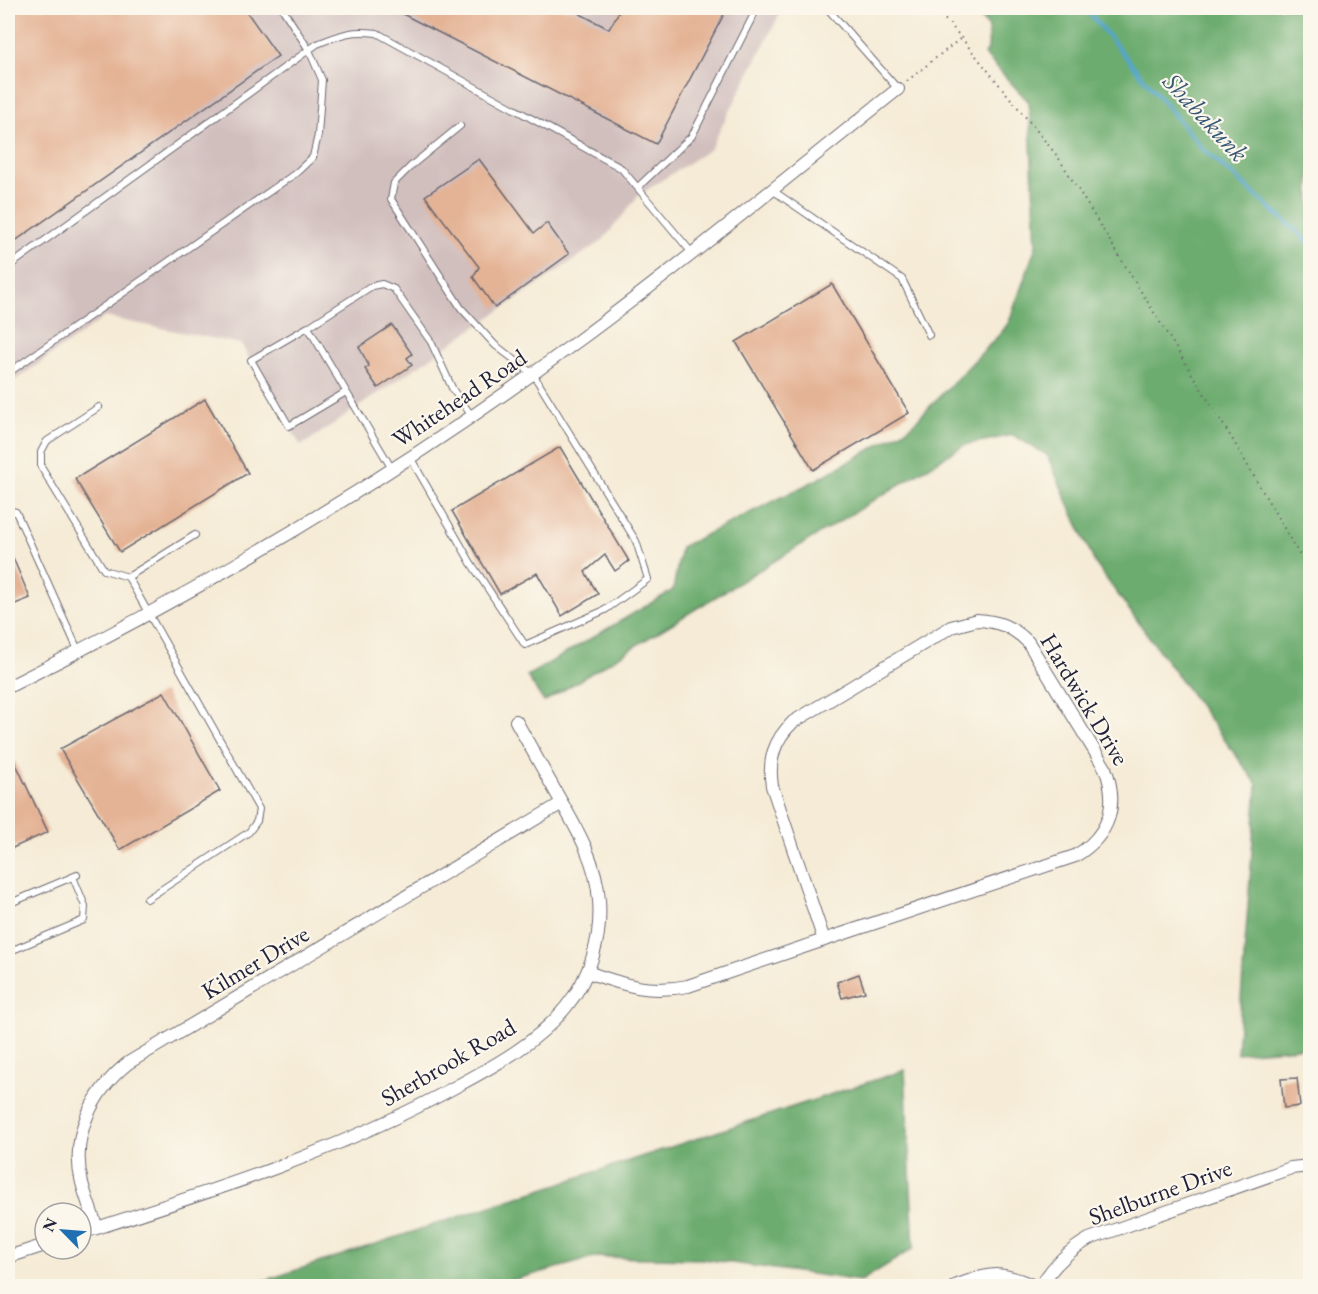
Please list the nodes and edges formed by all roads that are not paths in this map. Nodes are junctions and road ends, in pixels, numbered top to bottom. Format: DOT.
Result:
graph roads {
  1 [pos="282,8"];
  2 [pos="757,8"];
  3 [pos="827,8"];
  4 [pos="309,50"];
  5 [pos="898,89"];
  6 [pos="460,126"];
  7 [pos="638,187"];
  8 [pos="772,190"];
  9 [pos="693,253"];
  10 [pos="8,267"];
  11 [pos="308,327"];
  12 [pos="929,334"];
  13 [pos="8,373"];
  14 [pos="533,374"];
  15 [pos="346,392"];
  16 [pos="99,407"];
  17 [pos="472,416"];
  18 [pos="410,457"];
  19 [pos="392,469"];
  20 [pos="8,510"];
  21 [pos="195,535"];
  22 [pos="128,577"];
  23 [pos="149,614"];
  24 [pos="79,651"];
  25 [pos="8,687"];
  26 [pos="516,721"];
  27 [pos="562,803"];
  28 [pos="147,899"];
  29 [pos="8,904"];
  30 [pos="824,940"];
  31 [pos="8,952"];
  32 [pos="587,972"];
  33 [pos="1311,1166"];
  34 [pos="97,1228"];
  35 [pos="93,1229"];
  36 [pos="33,1249"];
  37 [pos="8,1257"];
  38 [pos="955,1287"];
  39 [pos="1034,1287"];
  40 [pos="1041,1287"];
  1 -- 4 [label="lane"];
  2 -- 7 [label="lane"];
  3 -- 5 [label="lane"];
  4 -- 7 [label="lane"];
  4 -- 10 [label="lane"];
  4 -- 13 [label="lane"];
  5 -- 8 [label="street, Whitehead Road"];
  6 -- 14 [label="lane"];
  7 -- 9 [label="lane"];
  8 -- 9 [label="street, Whitehead Road"];
  8 -- 12 [label="lane"];
  9 -- 14 [label="street, Whitehead Road"];
  11 -- 15 [label="lane"];
  11 -- 15 [label="lane"];
  11 -- 17 [label="lane"];
  14 -- 17 [label="street, Whitehead Road"];
  14 -- 18 [label="lane"];
  15 -- 19 [label="lane"];
  16 -- 22 [label="lane"];
  17 -- 18 [label="street, Whitehead Road"];
  18 -- 19 [label="street, Whitehead Road"];
  19 -- 23 [label="street, Whitehead Road"];
  20 -- 24 [label="lane"];
  21 -- 22 [label="lane"];
  22 -- 23 [label="lane"];
  23 -- 24 [label="street, Whitehead Road"];
  23 -- 28 [label="lane"];
  24 -- 25 [label="street, Whitehead Road"];
  26 -- 27 [label="street, Sherbrook Road"];
  27 -- 32 [label="street, Sherbrook Road"];
  27 -- 34 [label="street, Kilmer Drive"];
  29 -- 31 [label="lane"];
  30 -- 30 [label="street, Hardwick Drive"];
  30 -- 32 [label="street, Hardwick Drive"];
  32 -- 34 [label="street, Sherbrook Road"];
  33 -- 40 [label="street, Shelburne Drive"];
  34 -- 35 [label="street, Sherbrook Road"];
  36 -- 37 [label="street"];
  38 -- 39 [label="street"];
}
